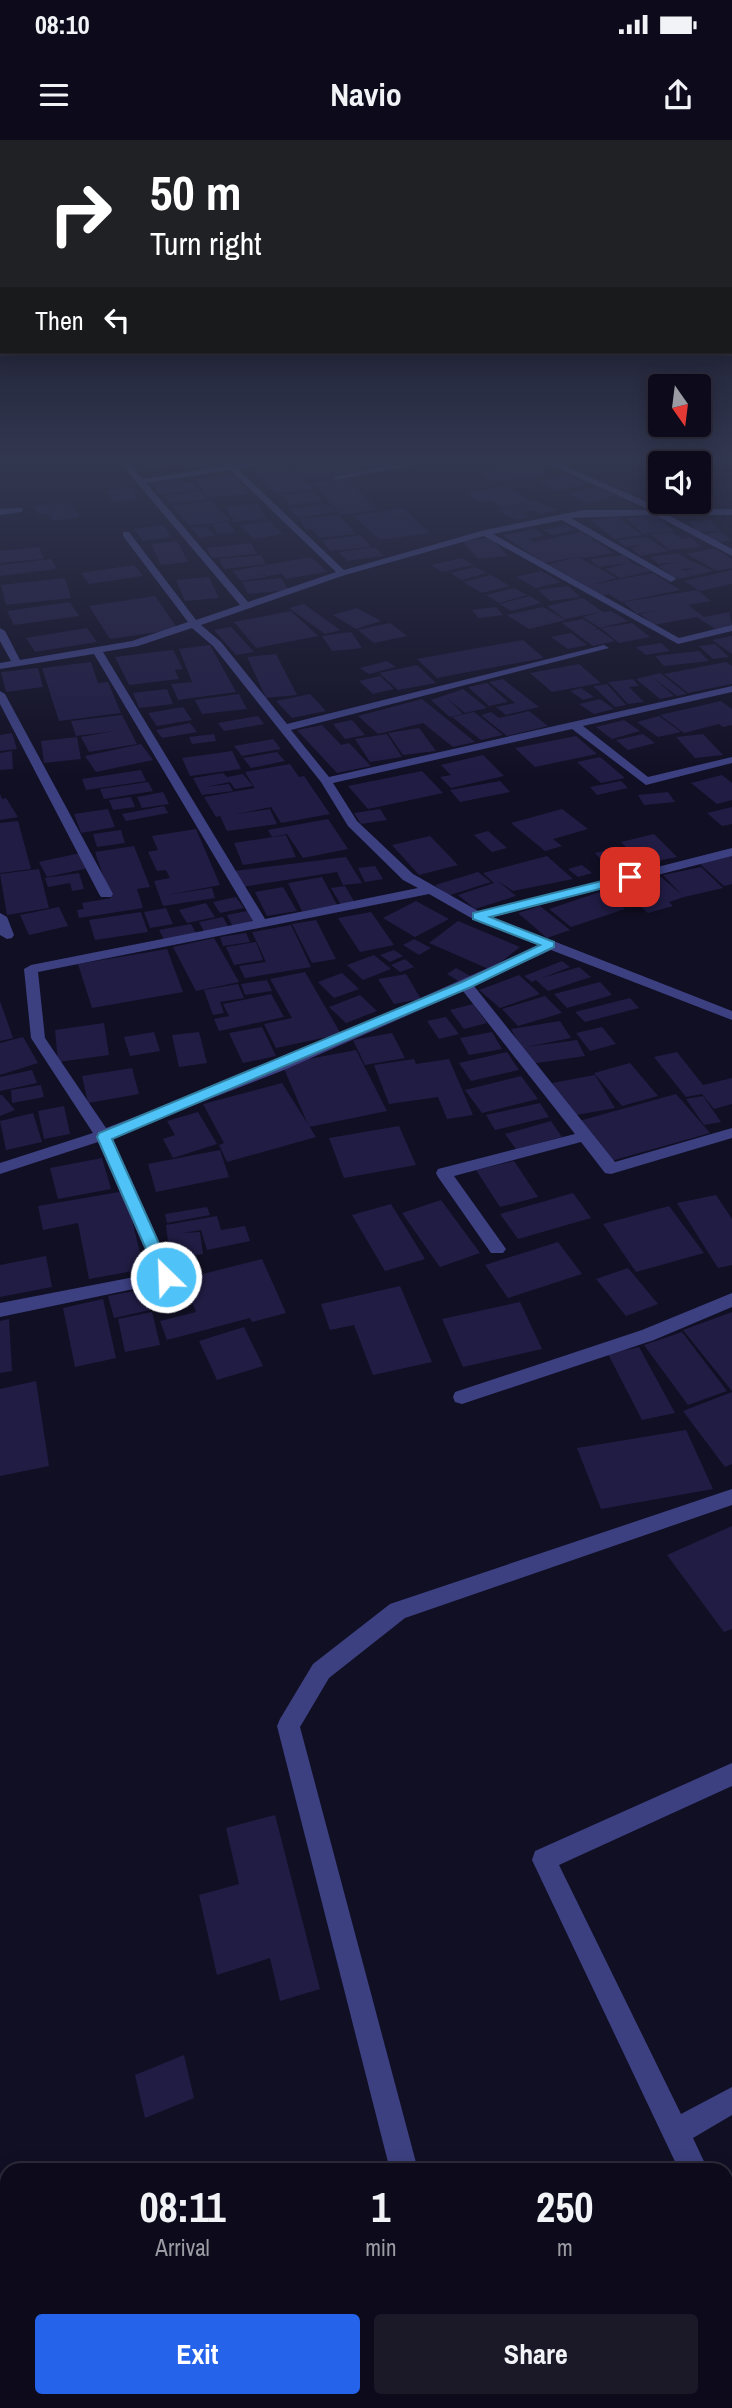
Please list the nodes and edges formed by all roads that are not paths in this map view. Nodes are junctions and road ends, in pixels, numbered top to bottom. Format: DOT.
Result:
graph roads {
  1 [pos="150,566"];
  2 [pos="213,566"];
  3 [pos="335,566"];
  4 [pos="368,566"];
  5 [pos="543,566"];
  6 [pos="648,566"];
  7 [pos="342,573"];
  8 [pos="671,579"];
  9 [pos="245,605"];
  10 [pos="194,624"];
  11 [pos="732,628"];
  12 [pos="0,631"];
  13 [pos="604,648"];
  14 [pos="98,652"];
  15 [pos="16,663"];
  16 [pos="0,666"];
  17 [pos="732,690"];
  18 [pos="0,694"];
  19 [pos="575,725"];
  20 [pos="282,729"];
  21 [pos="732,760"];
  22 [pos="326,781"];
  23 [pos="732,852"];
  24 [pos="429,890"];
  25 [pos="106,894"];
  26 [pos="478,916"];
  27 [pos="0,917"];
  28 [pos="262,925"];
  29 [pos="7,935"];
  30 [pos="550,945"];
  31 [pos="466,985"];
  32 [pos="732,1016"];
  33 [pos="732,1133"];
  34 [pos="586,1136"];
  35 [pos="104,1137"];
  36 [pos="0,1169"];
  37 [pos="497,1249"];
  38 [pos="732,1300"];
  39 [pos="0,1310"];
  40 [pos="462,1397"];
  41 [pos="732,1497"];
  42 [pos="732,1774"];
  43 [pos="732,2100"];
  44 [pos="676,2133"];
  45 [pos="402,2163"];
  46 [pos="691,2163"];
  1 -- 10 [label="street"];
  2 -- 9 [label="street"];
  3 -- 7 [label="street"];
  4 -- 7 [label="street"];
  5 -- 11 [label="street"];
  6 -- 8 [label="street"];
  7 -- 9 [label="street"];
  9 -- 10 [label="street"];
  10 -- 14 [label="street"];
  10 -- 20 [label="street"];
  12 -- 15 [label="street"];
  13 -- 20 [label="street"];
  14 -- 15 [label="street"];
  14 -- 28 [label="street"];
  15 -- 16 [label="street"];
  17 -- 19 [label="street"];
  18 -- 25 [label="street"];
  19 -- 21 [label="street"];
  19 -- 22 [label="street"];
  20 -- 22 [label="street"];
  22 -- 24 [label="street"];
  23 -- 26 [label="street"];
  24 -- 26 [label="street"];
  24 -- 28 [label="street"];
  26 -- 30 [label="street"];
  27 -- 29 [label="street"];
  28 -- 35 [label="street"];
  30 -- 31 [label="street"];
  30 -- 32 [label="street"];
  31 -- 34 [label="street"];
  31 -- 35 [label="street"];
  33 -- 34 [label="street"];
  34 -- 37 [label="street"];
  35 -- 36 [label="street"];
  35 -- 39 [label="street"];
  38 -- 40 [label="street"];
  41 -- 45 [label="street"];
  42 -- 44 [label="street"];
  43 -- 44 [label="street"];
  44 -- 46 [label="street"];
}
